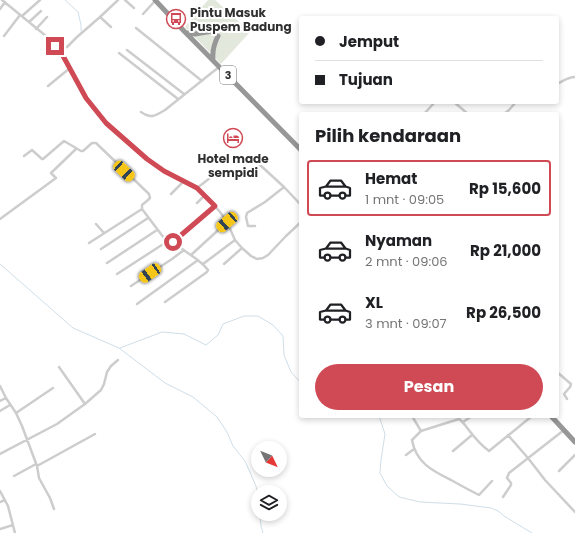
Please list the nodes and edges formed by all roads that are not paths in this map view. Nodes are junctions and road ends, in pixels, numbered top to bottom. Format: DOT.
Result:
graph roads {
  1 [pos="40,0"];
  2 [pos="118,0"];
  3 [pos="125,0"];
  4 [pos="155,0"];
  5 [pos="3,1"];
  6 [pos="134,8"];
  7 [pos="0,9"];
  8 [pos="41,11"];
  9 [pos="143,14"];
  10 [pos="21,15"];
  11 [pos="47,17"];
  12 [pos="100,17"];
  13 [pos="29,22"];
  14 [pos="111,27"];
  15 [pos="136,28"];
  16 [pos="36,29"];
  17 [pos="184,31"];
  18 [pos="213,31"];
  19 [pos="4,36"];
  20 [pos="218,36"];
  21 [pos="57,48"];
  22 [pos="127,50"];
  23 [pos="119,53"];
  24 [pos="213,60"];
  25 [pos="219,67"];
  26 [pos="70,68"];
  27 [pos="575,77"];
  28 [pos="202,81"];
  29 [pos="559,83"];
  30 [pos="48,86"];
  31 [pos="184,94"];
  32 [pos="178,99"];
  33 [pos="433,104"];
  34 [pos="456,104"];
  35 [pos="514,104"];
  36 [pos="141,112"];
  37 [pos="426,112"];
  38 [pos="466,112"];
  39 [pos="506,112"];
  40 [pos="299,148"];
  41 [pos="76,149"];
  42 [pos="24,156"];
  43 [pos="259,164"];
  44 [pos="214,175"];
  45 [pos="184,182"];
  46 [pos="284,187"];
  47 [pos="197,188"];
  48 [pos="171,194"];
  49 [pos="204,195"];
  50 [pos="197,203"];
  51 [pos="299,203"];
  52 [pos="215,206"];
  53 [pos="142,207"];
  54 [pos="148,218"];
  55 [pos="0,219"];
  56 [pos="227,222"];
  57 [pos="96,224"];
  58 [pos="299,224"];
  59 [pos="255,226"];
  60 [pos="157,230"];
  61 [pos="104,233"];
  62 [pos="235,240"];
  63 [pos="168,241"];
  64 [pos="173,242"];
  65 [pos="89,243"];
  66 [pos="242,248"];
  67 [pos="101,249"];
  68 [pos="184,250"];
  69 [pos="191,255"];
  70 [pos="198,260"];
  71 [pos="107,263"];
  72 [pos="203,264"];
  73 [pos="224,264"];
  74 [pos="117,274"];
  75 [pos="131,286"];
  76 [pos="165,302"];
  77 [pos="137,304"];
  78 [pos="118,360"];
  79 [pos="59,367"];
  80 [pos="559,374"];
  81 [pos="0,386"];
  82 [pos="53,388"];
  83 [pos="6,398"];
  84 [pos="567,399"];
  85 [pos="0,401"];
  86 [pos="85,404"];
  87 [pos="10,405"];
  88 [pos="0,411"];
  89 [pos="16,413"];
  90 [pos="413,418"];
  91 [pos="469,418"];
  92 [pos="529,418"];
  93 [pos="553,418"];
  94 [pos="463,422"];
  95 [pos="564,430"];
  96 [pos="421,431"];
  97 [pos="95,434"];
  98 [pos="472,435"];
  99 [pos="508,435"];
  100 [pos="28,440"];
  101 [pos="575,442"];
  102 [pos="414,449"];
  103 [pos="453,451"];
  104 [pos="0,454"];
  105 [pos="406,455"];
  106 [pos="575,455"];
  107 [pos="528,458"];
  108 [pos="36,465"];
  109 [pos="559,471"];
  110 [pos="14,476"];
  111 [pos="492,481"];
  112 [pos="0,491"];
  113 [pos="503,497"];
  114 [pos="5,500"];
  115 [pos="0,502"];
  116 [pos="54,509"];
  117 [pos="575,512"];
  118 [pos="13,525"];
  119 [pos="0,529"];
  120 [pos="15,533"];
  1 -- 10 [label="street"];
  2 -- 12 [label="street"];
  3 -- 6 [label="street"];
  4 -- 9 [label="street"];
  4 -- 17 [label="highway, 3"];
  5 -- 7 [label="street"];
  5 -- 10 [label="street"];
  8 -- 13 [label="street"];
  10 -- 13 [label="street"];
  10 -- 19 [label="street"];
  11 -- 16 [label="street"];
  12 -- 14 [label="street"];
  12 -- 21 [label="street"];
  13 -- 16 [label="street"];
  15 -- 28 [label="street"];
  16 -- 21 [label="street"];
  17 -- 18 [label="highway"];
  17 -- 24 [label="highway, 3"];
  20 -- 24 [label="highway"];
  21 -- 26 [label="street"];
  22 -- 31 [label="street"];
  23 -- 32 [label="street"];
  24 -- 25 [label="highway, 3"];
  25 -- 28 [label="street"];
  25 -- 40 [label="highway, 3"];
  26 -- 30 [label="street"];
  26 -- 45 [label="street"];
  27 -- 29 [label="street"];
  28 -- 31 [label="street"];
  31 -- 32 [label="street"];
  32 -- 36 [label="street"];
  33 -- 37 [label="street"];
  34 -- 38 [label="street"];
  35 -- 39 [label="street"];
  41 -- 42 [label="street"];
  41 -- 53 [label="street"];
  41 -- 55 [label="street"];
  43 -- 46 [label="street"];
  44 -- 47 [label="street"];
  45 -- 47 [label="street"];
  45 -- 48 [label="street"];
  46 -- 51 [label="street"];
  46 -- 59 [label="street"];
  47 -- 49 [label="street"];
  49 -- 50 [label="street"];
  49 -- 52 [label="street"];
  52 -- 56 [label="street"];
  52 -- 64 [label="street"];
  53 -- 54 [label="street"];
  53 -- 61 [label="street"];
  54 -- 60 [label="street"];
  54 -- 67 [label="street"];
  56 -- 62 [label="street"];
  56 -- 69 [label="street"];
  57 -- 61 [label="street"];
  58 -- 66 [label="street"];
  60 -- 63 [label="street"];
  60 -- 71 [label="street"];
  61 -- 65 [label="street"];
  62 -- 66 [label="street"];
  62 -- 72 [label="street"];
  63 -- 64 [label="street"];
  63 -- 74 [label="street"];
  64 -- 68 [label="street"];
  66 -- 73 [label="street"];
  68 -- 69 [label="street"];
  68 -- 75 [label="street"];
  69 -- 70 [label="street"];
  70 -- 72 [label="street"];
  70 -- 77 [label="street"];
  72 -- 76 [label="street"];
  78 -- 86 [label="street"];
  79 -- 86 [label="street"];
  80 -- 84 [label="street"];
  81 -- 83 [label="street"];
  82 -- 89 [label="street"];
  83 -- 85 [label="street"];
  83 -- 87 [label="street"];
  86 -- 100 [label="street"];
  87 -- 88 [label="street"];
  87 -- 89 [label="street"];
  89 -- 100 [label="street"];
  90 -- 96 [label="street"];
  91 -- 94 [label="street"];
  92 -- 99 [label="street"];
  93 -- 95 [label="highway"];
  94 -- 96 [label="street"];
  94 -- 98 [label="street"];
  95 -- 101 [label="highway"];
  95 -- 107 [label="street"];
  96 -- 102 [label="street"];
  97 -- 108 [label="street"];
  98 -- 99 [label="street"];
  98 -- 103 [label="street"];
  99 -- 107 [label="street"];
  100 -- 104 [label="street"];
  100 -- 108 [label="street"];
  102 -- 105 [label="street"];
  102 -- 111 [label="street"];
  106 -- 109 [label="street"];
  107 -- 113 [label="street"];
  107 -- 117 [label="street"];
  108 -- 110 [label="street"];
  108 -- 116 [label="street"];
  112 -- 114 [label="street"];
  114 -- 115 [label="street"];
  114 -- 118 [label="street"];
  118 -- 119 [label="street"];
  118 -- 120 [label="street"];
}
